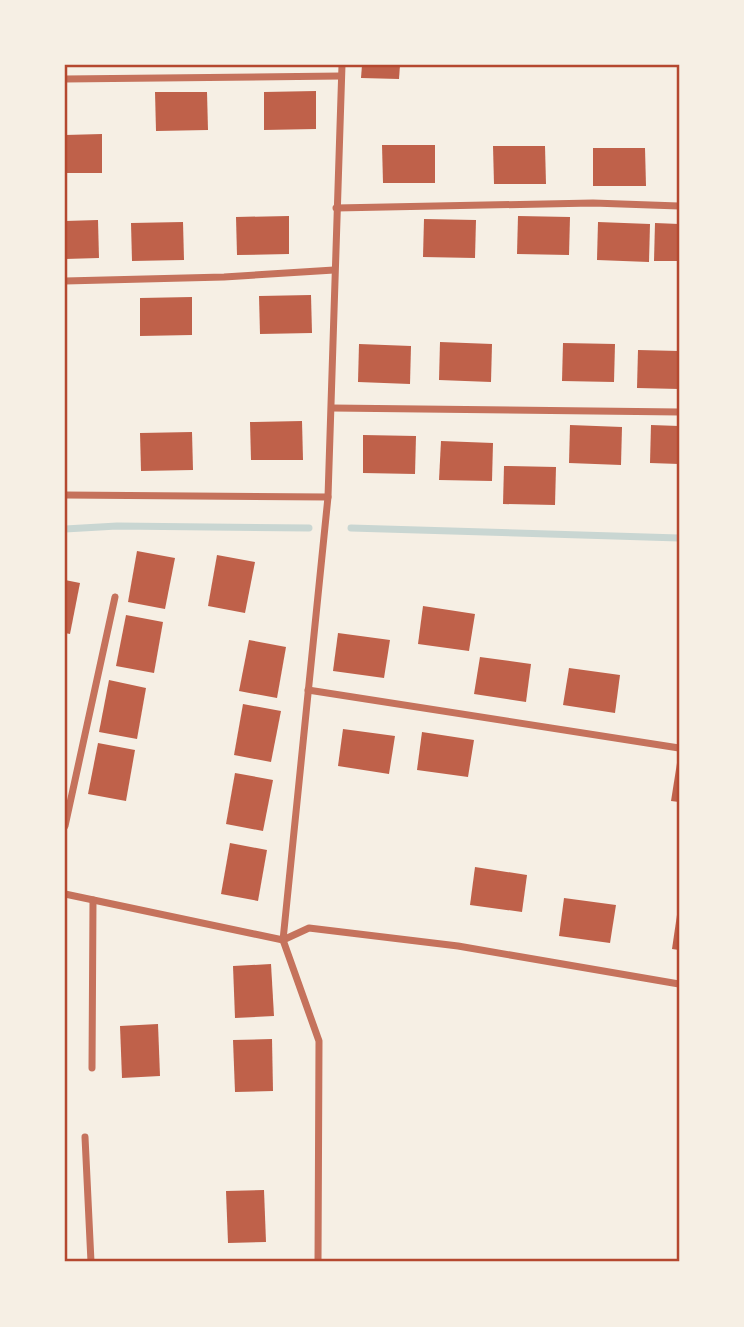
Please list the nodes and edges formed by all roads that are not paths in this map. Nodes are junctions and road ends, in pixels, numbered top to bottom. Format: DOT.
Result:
graph roads {
  1 [pos="342,65"];
  2 [pos="341,76"];
  3 [pos="65,79"];
  4 [pos="679,206"];
  5 [pos="335,208"];
  6 [pos="334,270"];
  7 [pos="65,281"];
  8 [pos="332,408"];
  9 [pos="679,412"];
  10 [pos="65,495"];
  11 [pos="328,497"];
  12 [pos="115,597"];
  13 [pos="308,690"];
  14 [pos="679,748"];
  15 [pos="65,826"];
  16 [pos="65,894"];
  17 [pos="93,900"];
  18 [pos="283,940"];
  19 [pos="679,984"];
  20 [pos="92,1068"];
  21 [pos="85,1137"];
  22 [pos="91,1262"];
  23 [pos="318,1262"];
  1 -- 2 [label="street"];
  2 -- 3 [label="street"];
  2 -- 5 [label="street"];
  4 -- 5 [label="street"];
  5 -- 6 [label="street"];
  6 -- 7 [label="street"];
  6 -- 8 [label="street"];
  8 -- 9 [label="street"];
  8 -- 11 [label="street"];
  10 -- 11 [label="street"];
  11 -- 13 [label="street"];
  12 -- 15 [label="street"];
  13 -- 14 [label="street"];
  13 -- 18 [label="street"];
  16 -- 17 [label="street"];
  17 -- 18 [label="street"];
  17 -- 20 [label="street"];
  18 -- 19 [label="street"];
  18 -- 23 [label="street"];
  21 -- 22 [label="street"];
}
